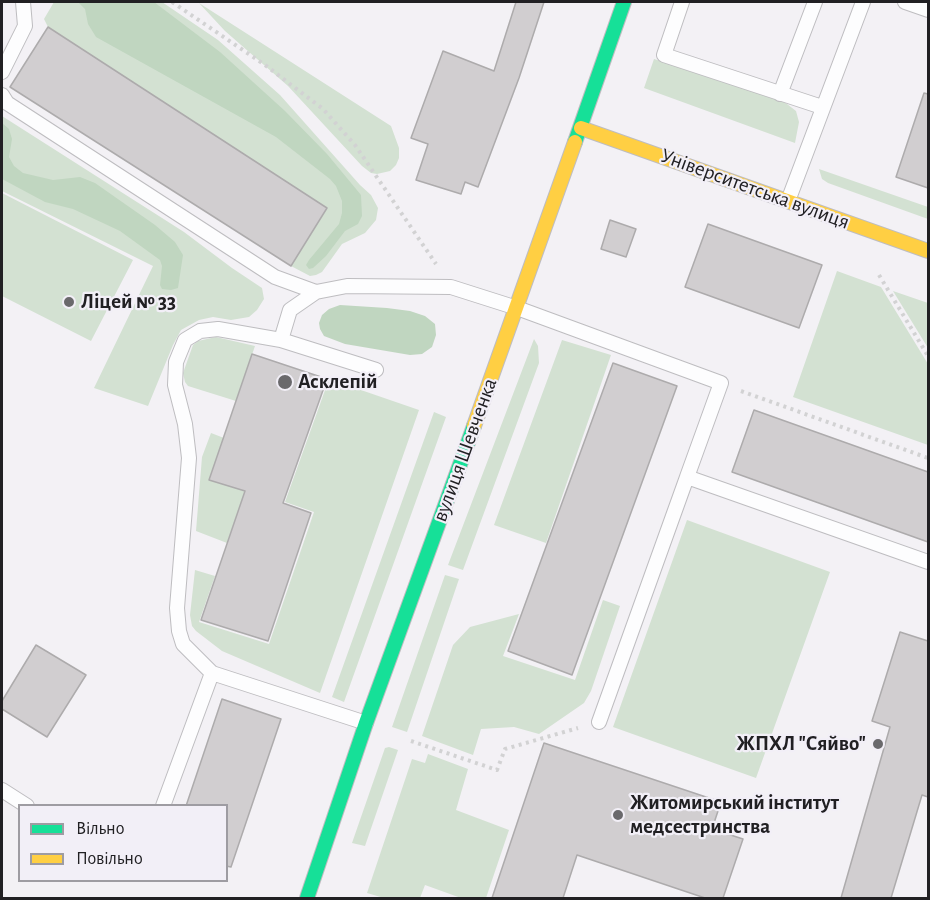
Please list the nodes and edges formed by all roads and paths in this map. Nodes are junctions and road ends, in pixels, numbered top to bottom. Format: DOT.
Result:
graph roads {
  1 [pos="23,2"];
  2 [pos="172,2"];
  3 [pos="624,2"];
  4 [pos="682,2"];
  5 [pos="815,2"];
  6 [pos="863,2"];
  7 [pos="905,2"];
  8 [pos="928,10"];
  9 [pos="2,72"];
  10 [pos="780,94"];
  11 [pos="2,95"];
  12 [pos="822,107"];
  13 [pos="581,128"];
  14 [pos="788,201"];
  15 [pos="928,251"];
  16 [pos="879,275"];
  17 [pos="452,287"];
  18 [pos="316,292"];
  19 [pos="517,308"];
  20 [pos="281,340"];
  21 [pos="928,356"];
  22 [pos="376,370"];
  23 [pos="721,383"];
  24 [pos="928,458"];
  25 [pos="687,477"];
  26 [pos="928,562"];
  27 [pos="212,674"];
  28 [pos="599,722"];
  29 [pos="366,723"];
  30 [pos="411,741"];
  31 [pos="2,790"];
  32 [pos="24,804"];
  33 [pos="164,804"];
  34 [pos="307,898"];
  1 -- 9 [label="lane"];
  2 -- 17 [label="path"];
  3 -- 13 [label="street, вулиця Шевченка"];
  4 -- 10 [label="lane"];
  5 -- 10 [label="lane"];
  6 -- 12 [label="lane"];
  7 -- 8 [label="lane"];
  10 -- 12 [label="lane"];
  11 -- 18 [label="lane"];
  12 -- 14 [label="lane"];
  13 -- 14 [label="street, Університетська вулиця"];
  13 -- 19 [label="street, вулиця Шевченка"];
  14 -- 15 [label="street, Університетська вулиця"];
  16 -- 21 [label="path"];
  17 -- 18 [label="lane"];
  17 -- 19 [label="lane"];
  18 -- 20 [label="lane"];
  19 -- 23 [label="lane"];
  19 -- 29 [label="street, вулиця Шевченка"];
  20 -- 22 [label="lane"];
  20 -- 27 [label="lane"];
  23 -- 24 [label="path"];
  23 -- 25 [label="lane"];
  25 -- 26 [label="lane"];
  25 -- 28 [label="lane"];
  27 -- 29 [label="lane"];
  27 -- 33 [label="lane"];
  28 -- 30 [label="path"];
  29 -- 34 [label="street, вулиця Шевченка"];
  31 -- 32 [label="lane"];
}
